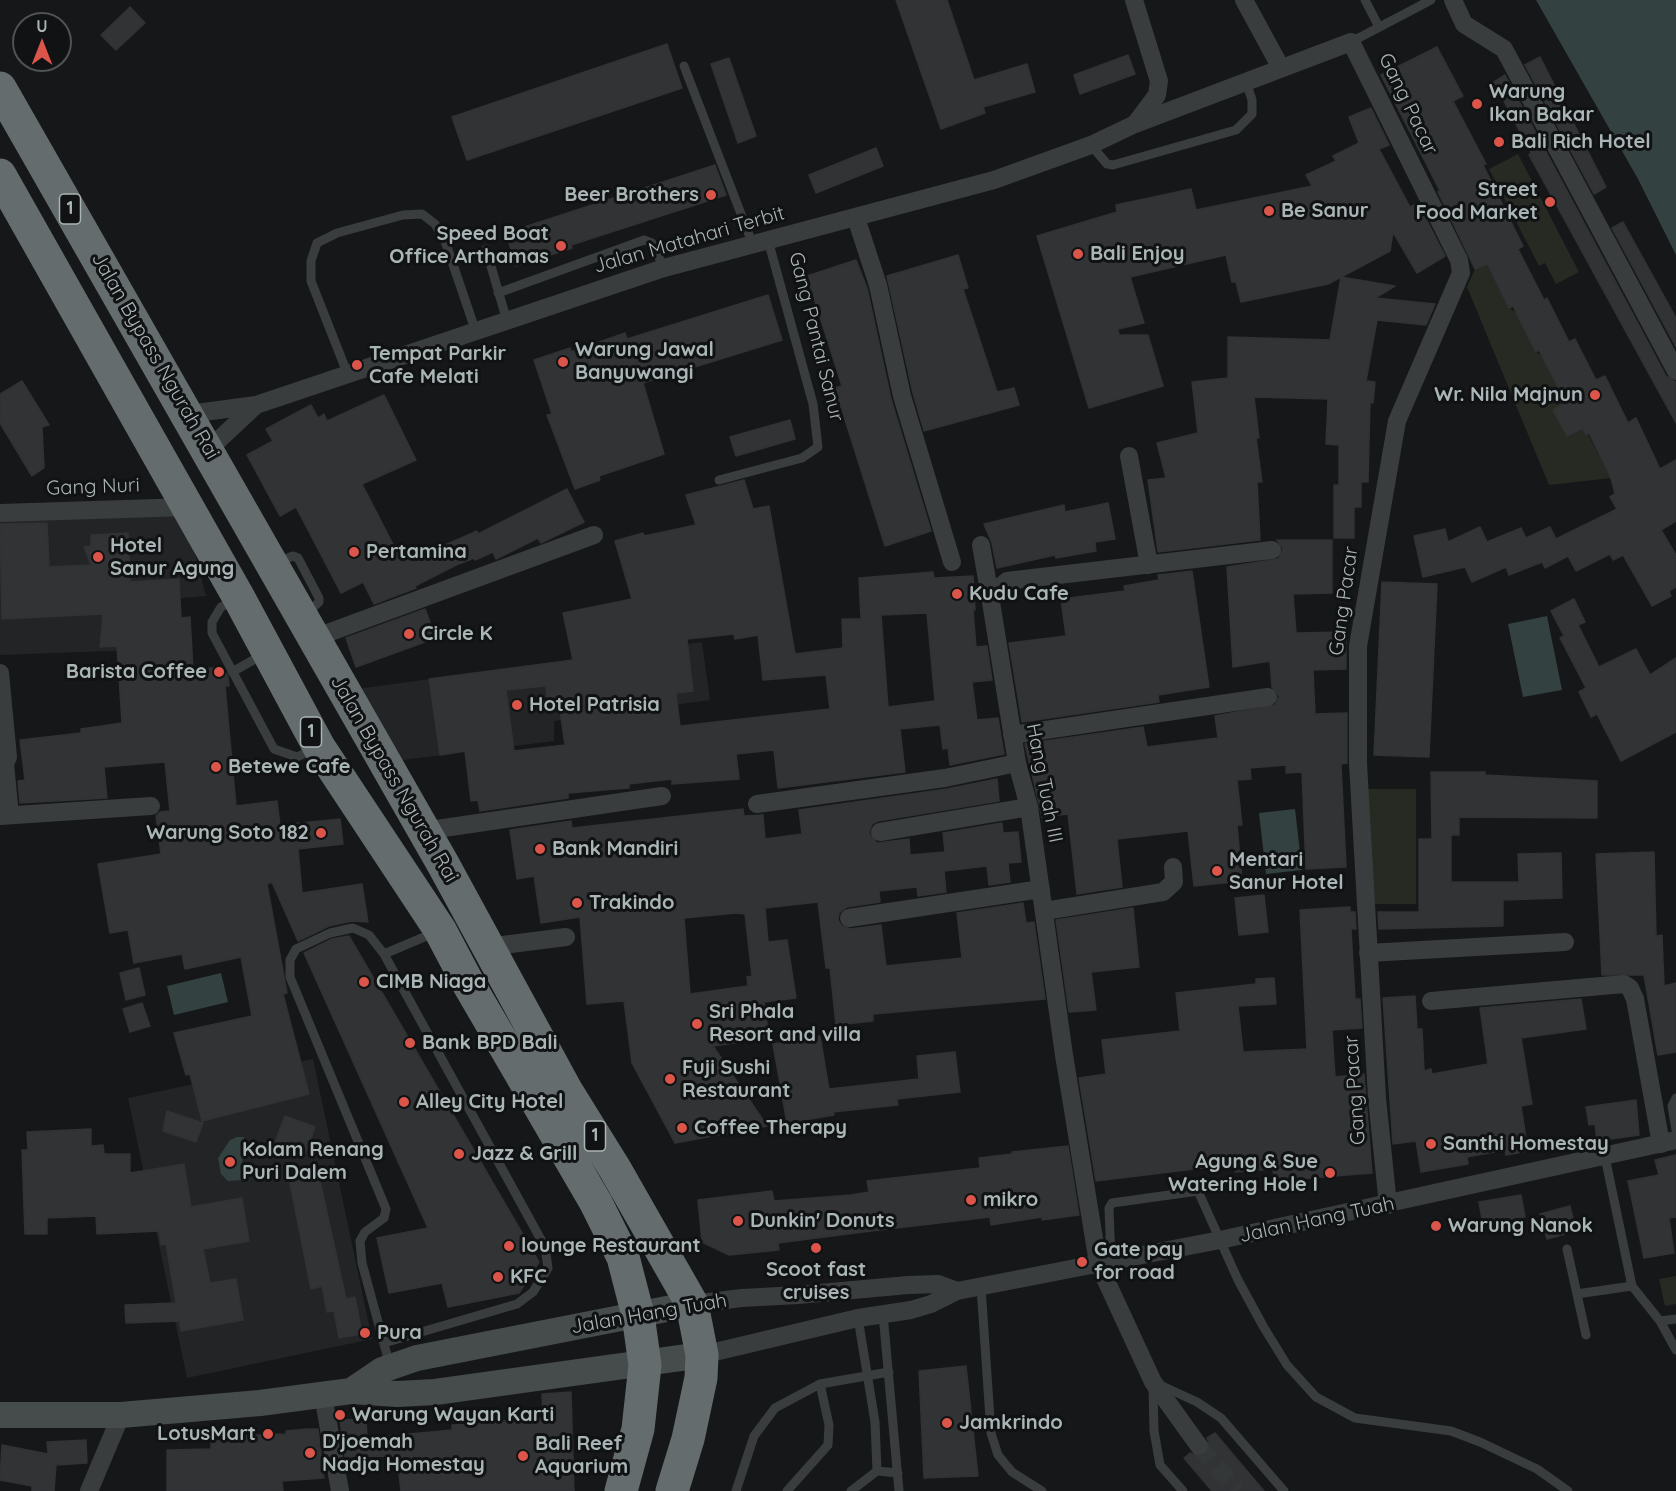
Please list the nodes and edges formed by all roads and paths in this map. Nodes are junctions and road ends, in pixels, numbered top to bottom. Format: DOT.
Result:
graph roads {
  1 [pos="1134,0"];
  2 [pos="1244,0"];
  3 [pos="1365,0"];
  4 [pos="1453,0"];
  5 [pos="1428,1"];
  6 [pos="1379,27"];
  7 [pos="1351,42"];
  8 [pos="684,66"];
  9 [pos="1281,68"];
  10 [pos="1246,82"];
  11 [pos="0,88"];
  12 [pos="1135,124"];
  13 [pos="1091,145"];
  14 [pos="0,175"];
  15 [pos="856,218"];
  16 [pos="761,242"];
  17 [pos="486,249"];
  18 [pos="664,268"];
  19 [pos="498,293"];
  20 [pos="507,321"];
  21 [pos="476,332"];
  22 [pos="1676,371"];
  23 [pos="348,375"];
  24 [pos="256,405"];
  25 [pos="197,430"];
  26 [pos="156,452"];
  27 [pos="1129,456"];
  28 [pos="718,480"];
  29 [pos="188,507"];
  30 [pos="0,513"];
  31 [pos="594,535"];
  32 [pos="981,545"];
  33 [pos="1272,550"];
  34 [pos="952,562"];
  35 [pos="1149,565"];
  36 [pos="239,598"];
  37 [pos="991,602"];
  38 [pos="308,628"];
  39 [pos="269,652"];
  40 [pos="232,672"];
  41 [pos="0,673"];
  42 [pos="1268,697"];
  43 [pos="1012,735"];
  44 [pos="319,747"];
  45 [pos="1017,763"];
  46 [pos="3,764"];
  47 [pos="662,796"];
  48 [pos="757,804"];
  49 [pos="151,806"];
  50 [pos="1029,807"];
  51 [pos="5,815"];
  52 [pos="423,831"];
  53 [pos="880,832"];
  54 [pos="1173,867"];
  55 [pos="1041,889"];
  56 [pos="1044,911"];
  57 [pos="849,918"];
  58 [pos="441,930"];
  59 [pos="566,937"];
  60 [pos="1565,942"];
  61 [pos="1368,953"];
  62 [pos="384,954"];
  63 [pos="492,957"];
  64 [pos="469,985"];
  65 [pos="1431,1001"];
  66 [pos="1676,1098"];
  67 [pos="1676,1130"];
  68 [pos="1668,1142"];
  69 [pos="1605,1157"];
  70 [pos="1388,1205"];
  71 [pos="1220,1240"];
  72 [pos="1567,1249"];
  73 [pos="1104,1262"];
  74 [pos="1632,1286"];
  75 [pos="981,1287"];
  76 [pos="957,1291"];
  77 [pos="1577,1294"];
  78 [pos="692,1305"];
  79 [pos="883,1314"];
  80 [pos="638,1315"];
  81 [pos="858,1318"];
  82 [pos="1676,1319"];
  83 [pos="1660,1321"];
  84 [pos="1586,1335"];
  85 [pos="1676,1350"];
  86 [pos="387,1355"];
  87 [pos="702,1355"];
  88 [pos="645,1365"];
  89 [pos="889,1372"];
  90 [pos="869,1374"];
  91 [pos="1153,1382"];
  92 [pos="820,1384"];
  93 [pos="351,1391"];
  94 [pos="323,1395"];
  95 [pos="0,1415"];
  96 [pos="121,1415"];
  97 [pos="1199,1446"];
  98 [pos="877,1470"];
  99 [pos="898,1473"];
  100 [pos="89,1491"];
  101 [pos="340,1491"];
  102 [pos="621,1491"];
  103 [pos="672,1491"];
  104 [pos="736,1491"];
  105 [pos="787,1491"];
  106 [pos="851,1491"];
  107 [pos="899,1491"];
  108 [pos="1042,1491"];
  109 [pos="1183,1491"];
  110 [pos="1284,1491"];
  111 [pos="1568,1491"];
  1 -- 12 [label="street, Jalan Matahari Terbit"];
  2 -- 9 [label="street"];
  3 -- 6 [label="lane"];
  4 -- 22 [label="street"];
  5 -- 6 [label="lane"];
  6 -- 7 [label="lane"];
  7 -- 9 [label="street, Jalan Matahari Terbit"];
  7 -- 61 [label="street, Gang Pacar"];
  8 -- 16 [label="lane"];
  9 -- 10 [label="street, Jalan Matahari Terbit"];
  10 -- 12 [label="street, Jalan Matahari Terbit"];
  10 -- 13 [label="lane"];
  11 -- 25 [label="highway, Jalan Bypass Ngurah Rai / 1"];
  12 -- 13 [label="street, Jalan Matahari Terbit"];
  13 -- 15 [label="street, Jalan Matahari Terbit"];
  14 -- 26 [label="highway, Jalan Bypass Ngurah Rai / 1"];
  15 -- 16 [label="street, Jalan Matahari Terbit"];
  15 -- 34 [label="street"];
  16 -- 18 [label="street, Jalan Matahari Terbit"];
  16 -- 28 [label="lane, Gang Pantai Sanur"];
  17 -- 19 [label="lane"];
  18 -- 19 [label="lane"];
  18 -- 20 [label="street, Jalan Matahari Terbit"];
  19 -- 20 [label="lane"];
  20 -- 21 [label="street, Jalan Matahari Terbit"];
  21 -- 23 [label="street, Jalan Matahari Terbit"];
  21 -- 23 [label="lane"];
  23 -- 24 [label="street, Jalan Matahari Terbit"];
  24 -- 25 [label="street, Jalan Matahari Terbit"];
  24 -- 25 [label="street, Jalan Matahari Terbit"];
  25 -- 26 [label="highway"];
  25 -- 38 [label="highway, Jalan Bypass Ngurah Rai / 1"];
  26 -- 29 [label="highway, Jalan Bypass Ngurah Rai / 1"];
  27 -- 35 [label="street"];
  29 -- 30 [label="street, Gang Nuri"];
  29 -- 36 [label="highway, Jalan Bypass Ngurah Rai / 1"];
  31 -- 38 [label="street"];
  32 -- 37 [label="street, Hang Tuah III"];
  33 -- 35 [label="street"];
  35 -- 37 [label="street"];
  36 -- 39 [label="highway, Jalan Bypass Ngurah Rai / 1"];
  36 -- 40 [label="lane"];
  37 -- 43 [label="street, Hang Tuah III"];
  38 -- 52 [label="highway, Jalan Bypass Ngurah Rai / 1"];
  39 -- 40 [label="lane"];
  39 -- 44 [label="highway, Jalan Bypass Ngurah Rai / 1"];
  40 -- 44 [label="lane"];
  41 -- 46 [label="street"];
  42 -- 43 [label="street"];
  43 -- 45 [label="street, Hang Tuah III"];
  44 -- 58 [label="highway, Jalan Bypass Ngurah Rai / 1"];
  45 -- 48 [label="street"];
  45 -- 50 [label="street, Hang Tuah III"];
  46 -- 51 [label="street"];
  47 -- 52 [label="street"];
  49 -- 51 [label="street"];
  50 -- 53 [label="street"];
  50 -- 55 [label="street, Hang Tuah III"];
  52 -- 63 [label="highway, Jalan Bypass Ngurah Rai / 1"];
  54 -- 56 [label="street"];
  55 -- 56 [label="street, Hang Tuah III"];
  55 -- 57 [label="street"];
  56 -- 73 [label="street, Hang Tuah III"];
  58 -- 62 [label="lane"];
  58 -- 64 [label="highway, Jalan Bypass Ngurah Rai / 1"];
  59 -- 63 [label="street"];
  60 -- 61 [label="street"];
  61 -- 70 [label="street, Gang Pacar"];
  62 -- 86 [label="lane"];
  62 -- 86 [label="lane"];
  63 -- 64 [label="highway"];
  63 -- 78 [label="highway, Jalan Bypass Ngurah Rai / 1"];
  64 -- 80 [label="highway, Jalan Bypass Ngurah Rai / 1"];
  65 -- 68 [label="street"];
  66 -- 67 [label="lane"];
  68 -- 69 [label="street, Jalan Hang Tuah"];
  69 -- 70 [label="street, Jalan Hang Tuah"];
  69 -- 74 [label="lane"];
  70 -- 71 [label="street, Jalan Hang Tuah"];
  71 -- 73 [label="street, Jalan Hang Tuah"];
  71 -- 73 [label="lane"];
  71 -- 111 [label="lane"];
  72 -- 77 [label="lane"];
  73 -- 75 [label="street, Jalan Hang Tuah"];
  73 -- 91 [label="street, Hang Tuah III"];
  74 -- 77 [label="lane"];
  74 -- 83 [label="lane"];
  75 -- 76 [label="street, Jalan Hang Tuah"];
  75 -- 108 [label="lane"];
  76 -- 78 [label="street, Jalan Hang Tuah"];
  76 -- 79 [label="street, Jalan Hang Tuah"];
  77 -- 84 [label="lane"];
  78 -- 80 [label="main road, Jalan Hang Tuah"];
  78 -- 87 [label="highway, Jalan Bypass Ngurah Rai / 1"];
  79 -- 81 [label="street, Jalan Hang Tuah"];
  79 -- 89 [label="lane"];
  80 -- 86 [label="main road, Jalan Hang Tuah"];
  80 -- 88 [label="highway, Jalan Bypass Ngurah Rai / 1"];
  81 -- 87 [label="street, Jalan Hang Tuah"];
  81 -- 90 [label="lane"];
  82 -- 83 [label="lane"];
  83 -- 85 [label="lane"];
  86 -- 93 [label="main road, Jalan Hang Tuah"];
  87 -- 88 [label="main road, Jalan Hang Tuah"];
  87 -- 103 [label="highway, Jalan Bypass Ngurah Rai / 1"];
  88 -- 93 [label="main road, Jalan Hang Tuah"];
  88 -- 102 [label="highway, Jalan Bypass Ngurah Rai / 1"];
  89 -- 90 [label="lane"];
  89 -- 99 [label="lane"];
  90 -- 92 [label="lane"];
  90 -- 98 [label="lane"];
  91 -- 97 [label="street, Hang Tuah III"];
  91 -- 109 [label="lane"];
  91 -- 110 [label="lane"];
  92 -- 104 [label="lane"];
  92 -- 105 [label="lane"];
  93 -- 94 [label="main road, Jalan Hang Tuah"];
  94 -- 96 [label="main road, Jalan Hang Tuah"];
  94 -- 101 [label="street"];
  95 -- 96 [label="main road, Jalan Hang Tuah"];
  96 -- 100 [label="street"];
  98 -- 99 [label="lane"];
  98 -- 106 [label="lane"];
  99 -- 107 [label="lane"];
}
